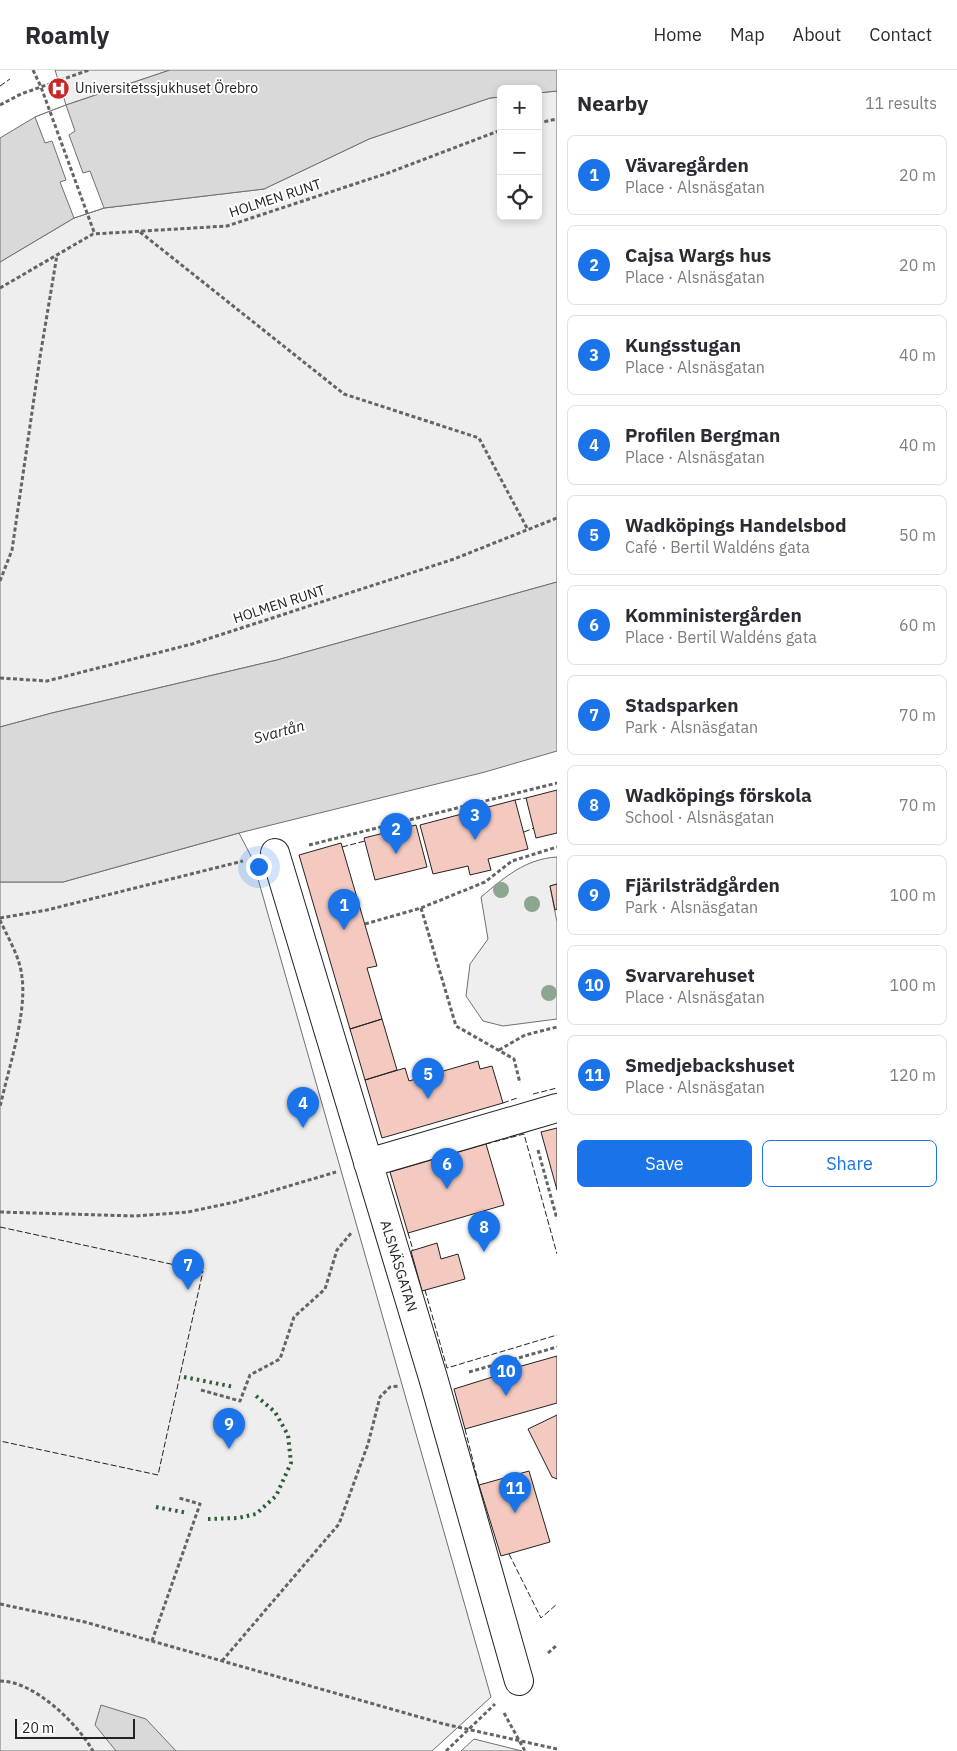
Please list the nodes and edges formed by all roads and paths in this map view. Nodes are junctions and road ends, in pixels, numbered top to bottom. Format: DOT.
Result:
graph roads {
  1 [pos="32,70"];
  2 [pos="89,70"];
  3 [pos="41,87"];
  4 [pos="0,105"];
  5 [pos="557,119"];
  6 [pos="542,122"];
  7 [pos="497,132"];
  8 [pos="140,232"];
  9 [pos="93,234"];
  10 [pos="57,255"];
  11 [pos="0,288"];
  12 [pos="557,518"];
  13 [pos="528,530"];
  14 [pos="0,581"];
  15 [pos="0,678"];
  16 [pos="557,783"];
  17 [pos="557,847"];
  18 [pos="276,853"];
  19 [pos="421,908"];
  20 [pos="0,919"];
  21 [pos="365,924"];
  22 [pos="557,1026"];
  23 [pos="499,1050"];
  24 [pos="0,1107"];
  25 [pos="557,1108"];
  26 [pos="529,1116"];
  27 [pos="368,1163"];
  28 [pos="0,1212"];
  29 [pos="557,1219"];
  30 [pos="386,1224"];
  31 [pos="557,1346"];
  32 [pos="434,1381"];
  33 [pos="201,1390"];
  34 [pos="179,1498"];
  35 [pos="0,1604"];
  36 [pos="152,1641"];
  37 [pos="222,1661"];
  38 [pos="0,1681"];
  39 [pos="519,1681"];
  40 [pos="502,1709"];
  41 [pos="519,1740"];
  42 [pos="557,1749"];
  43 [pos="93,1751"];
  44 [pos="525,1751"];
  1 -- 3 [label="path"];
  2 -- 3 [label="path"];
  3 -- 4 [label="path"];
  3 -- 9 [label="path"];
  5 -- 6 [label="path"];
  7 -- 8 [label="path, HOLMEN RUNT"];
  8 -- 9 [label="path, HOLMEN RUNT"];
  8 -- 13 [label="path"];
  9 -- 10 [label="path, HOLMEN RUNT"];
  10 -- 11 [label="path, HOLMEN RUNT"];
  10 -- 14 [label="path"];
  12 -- 13 [label="path, HOLMEN RUNT"];
  13 -- 15 [label="path, HOLMEN RUNT"];
  16 -- 18 [label="path"];
  17 -- 19 [label="path"];
  18 -- 20 [label="path"];
  18 -- 27 [label="street, ALSNÄSGATAN"];
  19 -- 21 [label="path"];
  19 -- 23 [label="path"];
  20 -- 24 [label="path"];
  22 -- 23 [label="path"];
  23 -- 26 [label="path"];
  25 -- 26 [label="street"];
  26 -- 27 [label="street"];
  26 -- 29 [label="path"];
  27 -- 28 [label="path"];
  27 -- 30 [label="street, ALSNÄSGATAN"];
  30 -- 32 [label="street, ALSNÄSGATAN"];
  30 -- 33 [label="path"];
  31 -- 32 [label="path"];
  32 -- 37 [label="path"];
  32 -- 39 [label="street, ALSNÄSGATAN"];
  34 -- 36 [label="path"];
  35 -- 36 [label="path"];
  36 -- 37 [label="path"];
  37 -- 41 [label="path"];
  38 -- 43 [label="path"];
  40 -- 41 [label="path"];
  41 -- 42 [label="path"];
  41 -- 44 [label="path"];
}
